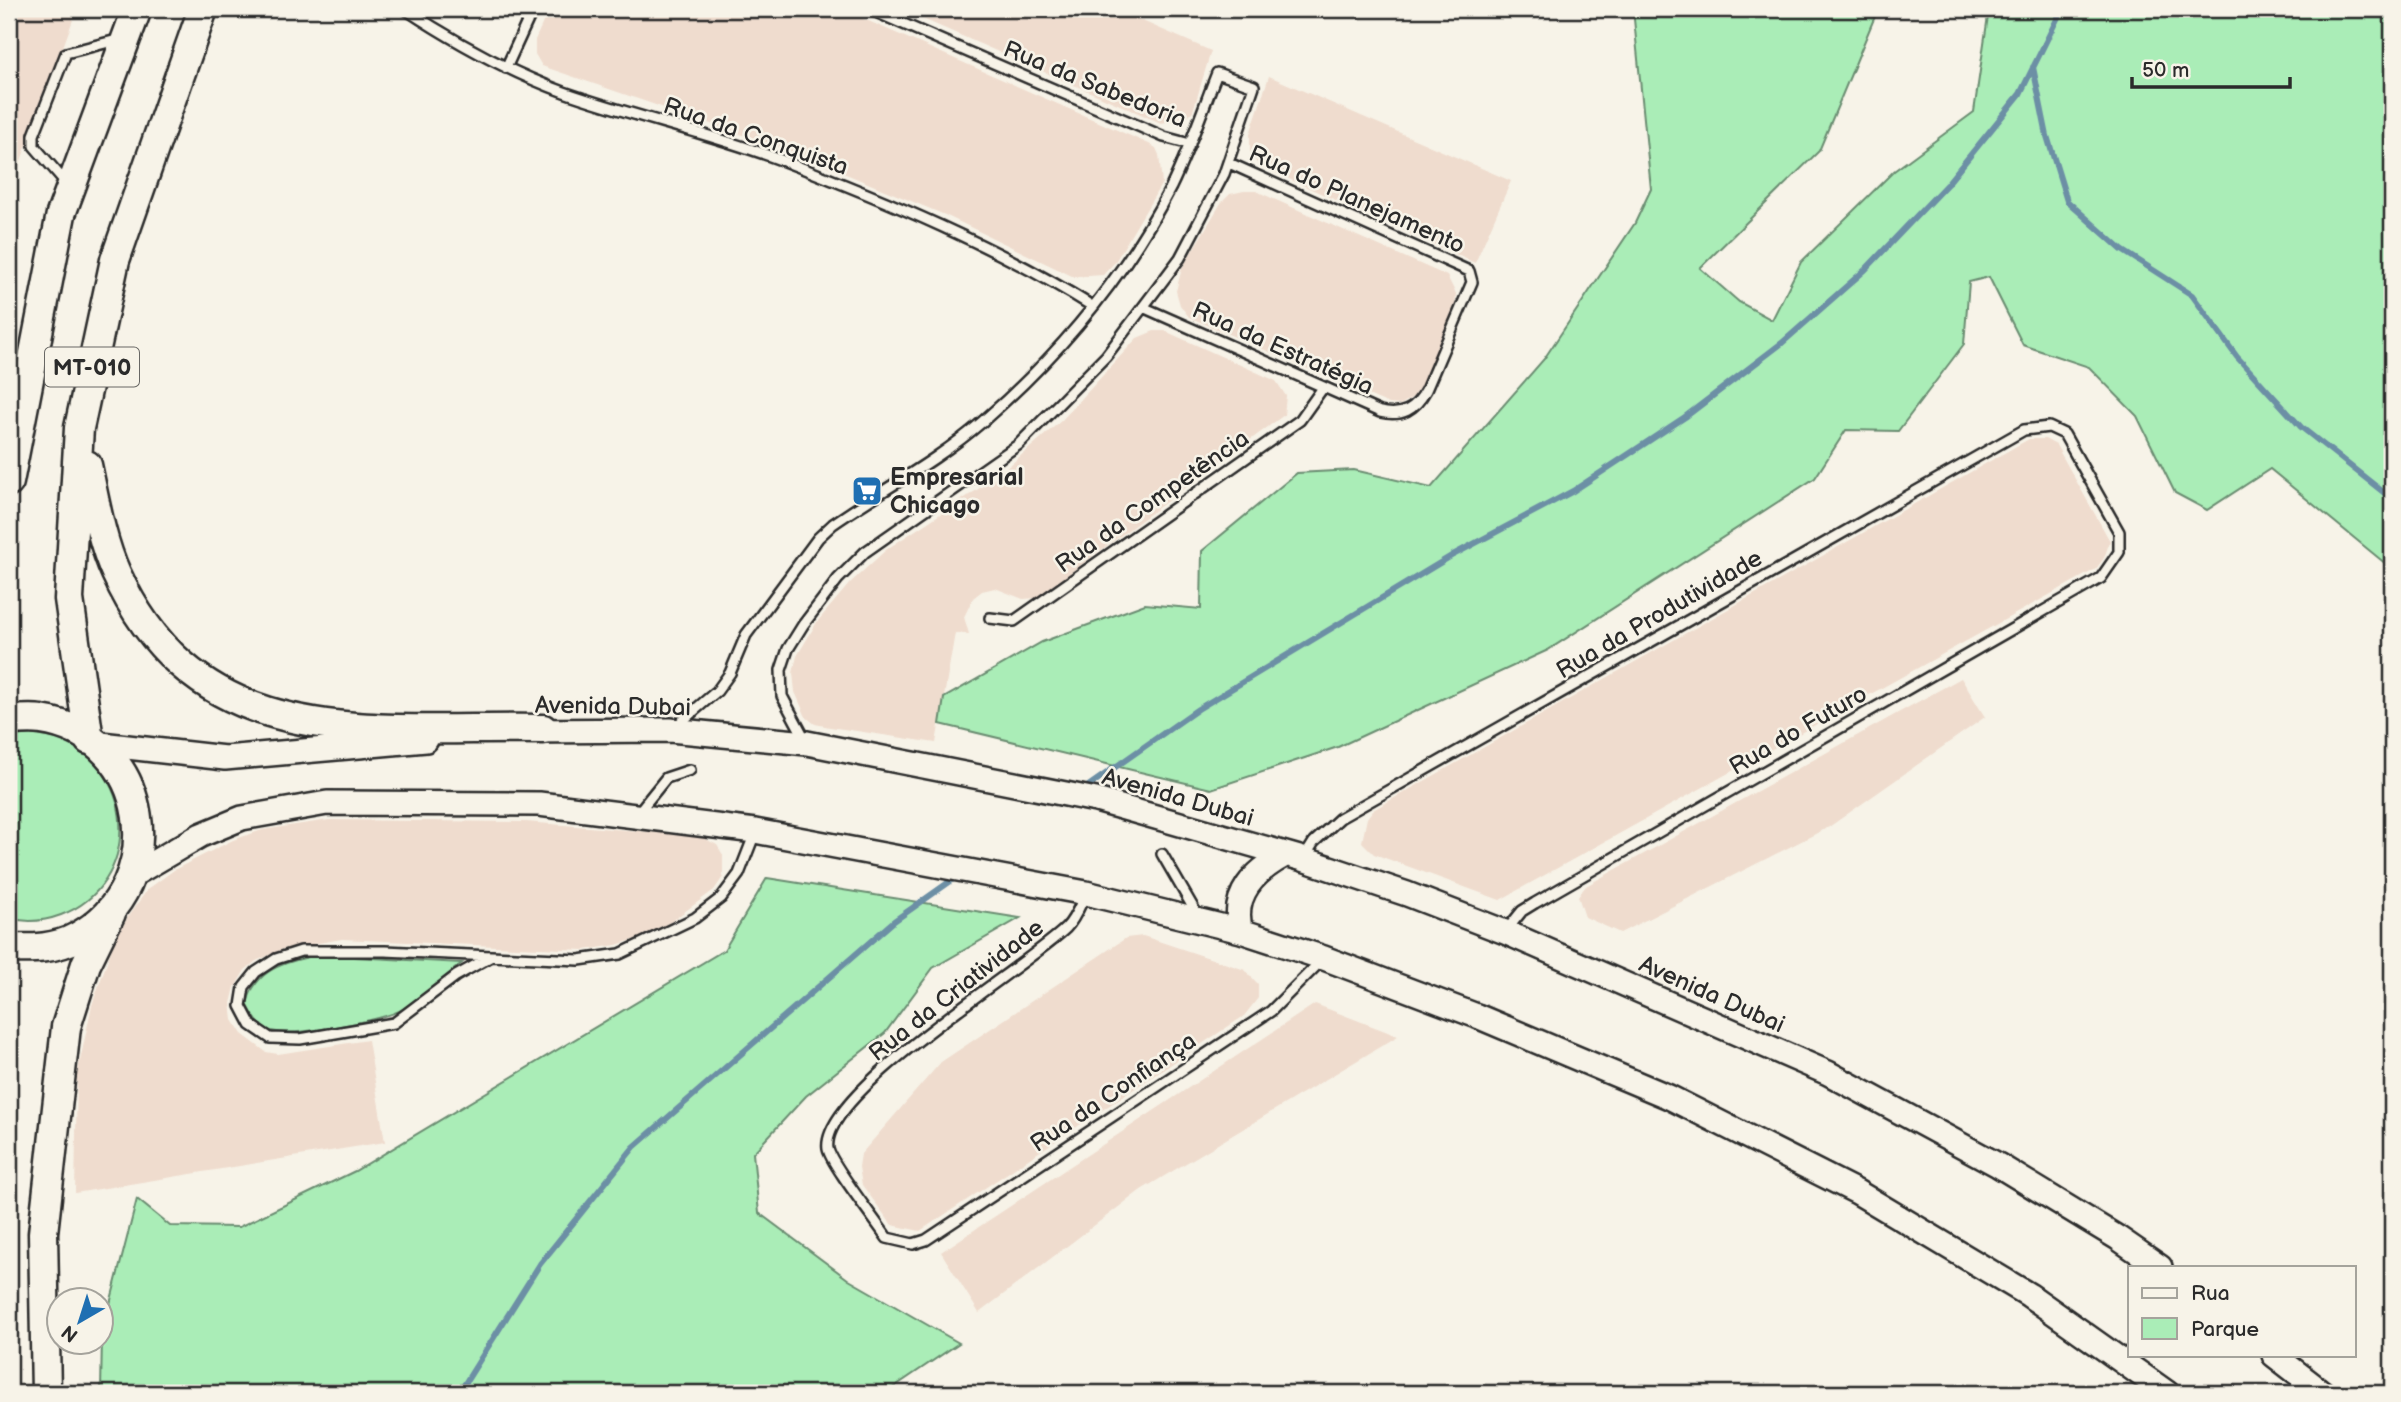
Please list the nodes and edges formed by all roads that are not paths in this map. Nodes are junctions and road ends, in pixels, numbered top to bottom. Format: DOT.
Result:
graph roads {
  1 [pos="136,9"];
  2 [pos="203,9"];
  3 [pos="405,9"];
  4 [pos="533,9"];
  5 [pos="869,9"];
  6 [pos="126,38"];
  7 [pos="506,68"];
  8 [pos="1190,144"];
  9 [pos="1229,163"];
  10 [pos="71,189"];
  11 [pos="1092,306"];
  12 [pos="1145,308"];
  13 [pos="1322,389"];
  14 [pos="1407,412"];
  15 [pos="2049,427"];
  16 [pos="79,428"];
  17 [pos="9,482"];
  18 [pos="990,618"];
  19 [pos="9,720"];
  20 [pos="544,729"];
  21 [pos="670,730"];
  22 [pos="91,741"];
  23 [pos="807,743"];
  24 [pos="690,770"];
  25 [pos="635,816"];
  26 [pos="755,831"];
  27 [pos="1162,854"];
  28 [pos="1294,857"];
  29 [pos="131,876"];
  30 [pos="1086,893"];
  31 [pos="111,913"];
  32 [pos="1200,921"];
  33 [pos="1241,931"];
  34 [pos="1505,932"];
  35 [pos="9,948"];
  36 [pos="490,957"];
  37 [pos="1324,958"];
  38 [pos="913,1244"];
  39 [pos="2159,1266"];
  40 [pos="2275,1356"];
  41 [pos="46,1393"];
  42 [pos="2167,1393"];
  43 [pos="2323,1393"];
  1 -- 6 [label="main road, MT-010"];
  2 -- 16 [label="main road, MT-010"];
  3 -- 7 [label="lane, Rua da Conquista"];
  4 -- 7 [label="lane"];
  5 -- 8 [label="lane, Rua da Sabedoria"];
  6 -- 10 [label="main road, MT-010"];
  6 -- 10 [label="lane"];
  7 -- 11 [label="lane, Rua da Conquista"];
  8 -- 9 [label="lane"];
  8 -- 11 [label="lane"];
  9 -- 12 [label="lane"];
  9 -- 14 [label="lane, Rua do Planejamento"];
  10 -- 17 [label="main road, MT-010"];
  11 -- 21 [label="lane"];
  12 -- 13 [label="lane, Rua da Estratégia"];
  12 -- 23 [label="lane"];
  13 -- 14 [label="lane, Rua da Estratégia"];
  13 -- 18 [label="lane, Rua da Competência"];
  15 -- 28 [label="lane, Rua da Produtividade"];
  15 -- 34 [label="lane, Rua do Futuro"];
  16 -- 20 [label="main road"];
  16 -- 22 [label="main road, MT-010"];
  19 -- 22 [label="main road"];
  20 -- 21 [label="street, Avenida Dubai"];
  20 -- 22 [label="street, Avenida Dubai"];
  21 -- 23 [label="street, Avenida Dubai"];
  22 -- 29 [label="main road"];
  23 -- 28 [label="street, Avenida Dubai"];
  24 -- 25 [label="lane"];
  25 -- 26 [label="street"];
  25 -- 29 [label="street"];
  26 -- 30 [label="street"];
  26 -- 36 [label="lane"];
  27 -- 32 [label="lane"];
  28 -- 33 [label="street"];
  28 -- 34 [label="street, Avenida Dubai"];
  29 -- 31 [label="main road"];
  30 -- 32 [label="street"];
  30 -- 38 [label="lane, Rua da Criatividade"];
  31 -- 35 [label="main road"];
  31 -- 41 [label="main road"];
  32 -- 33 [label="street"];
  33 -- 37 [label="street"];
  34 -- 39 [label="street, Avenida Dubai"];
  36 -- 36 [label="lane"];
  37 -- 38 [label="lane, Rua da Confiança"];
  37 -- 42 [label="street"];
  40 -- 43 [label="street"];
}
